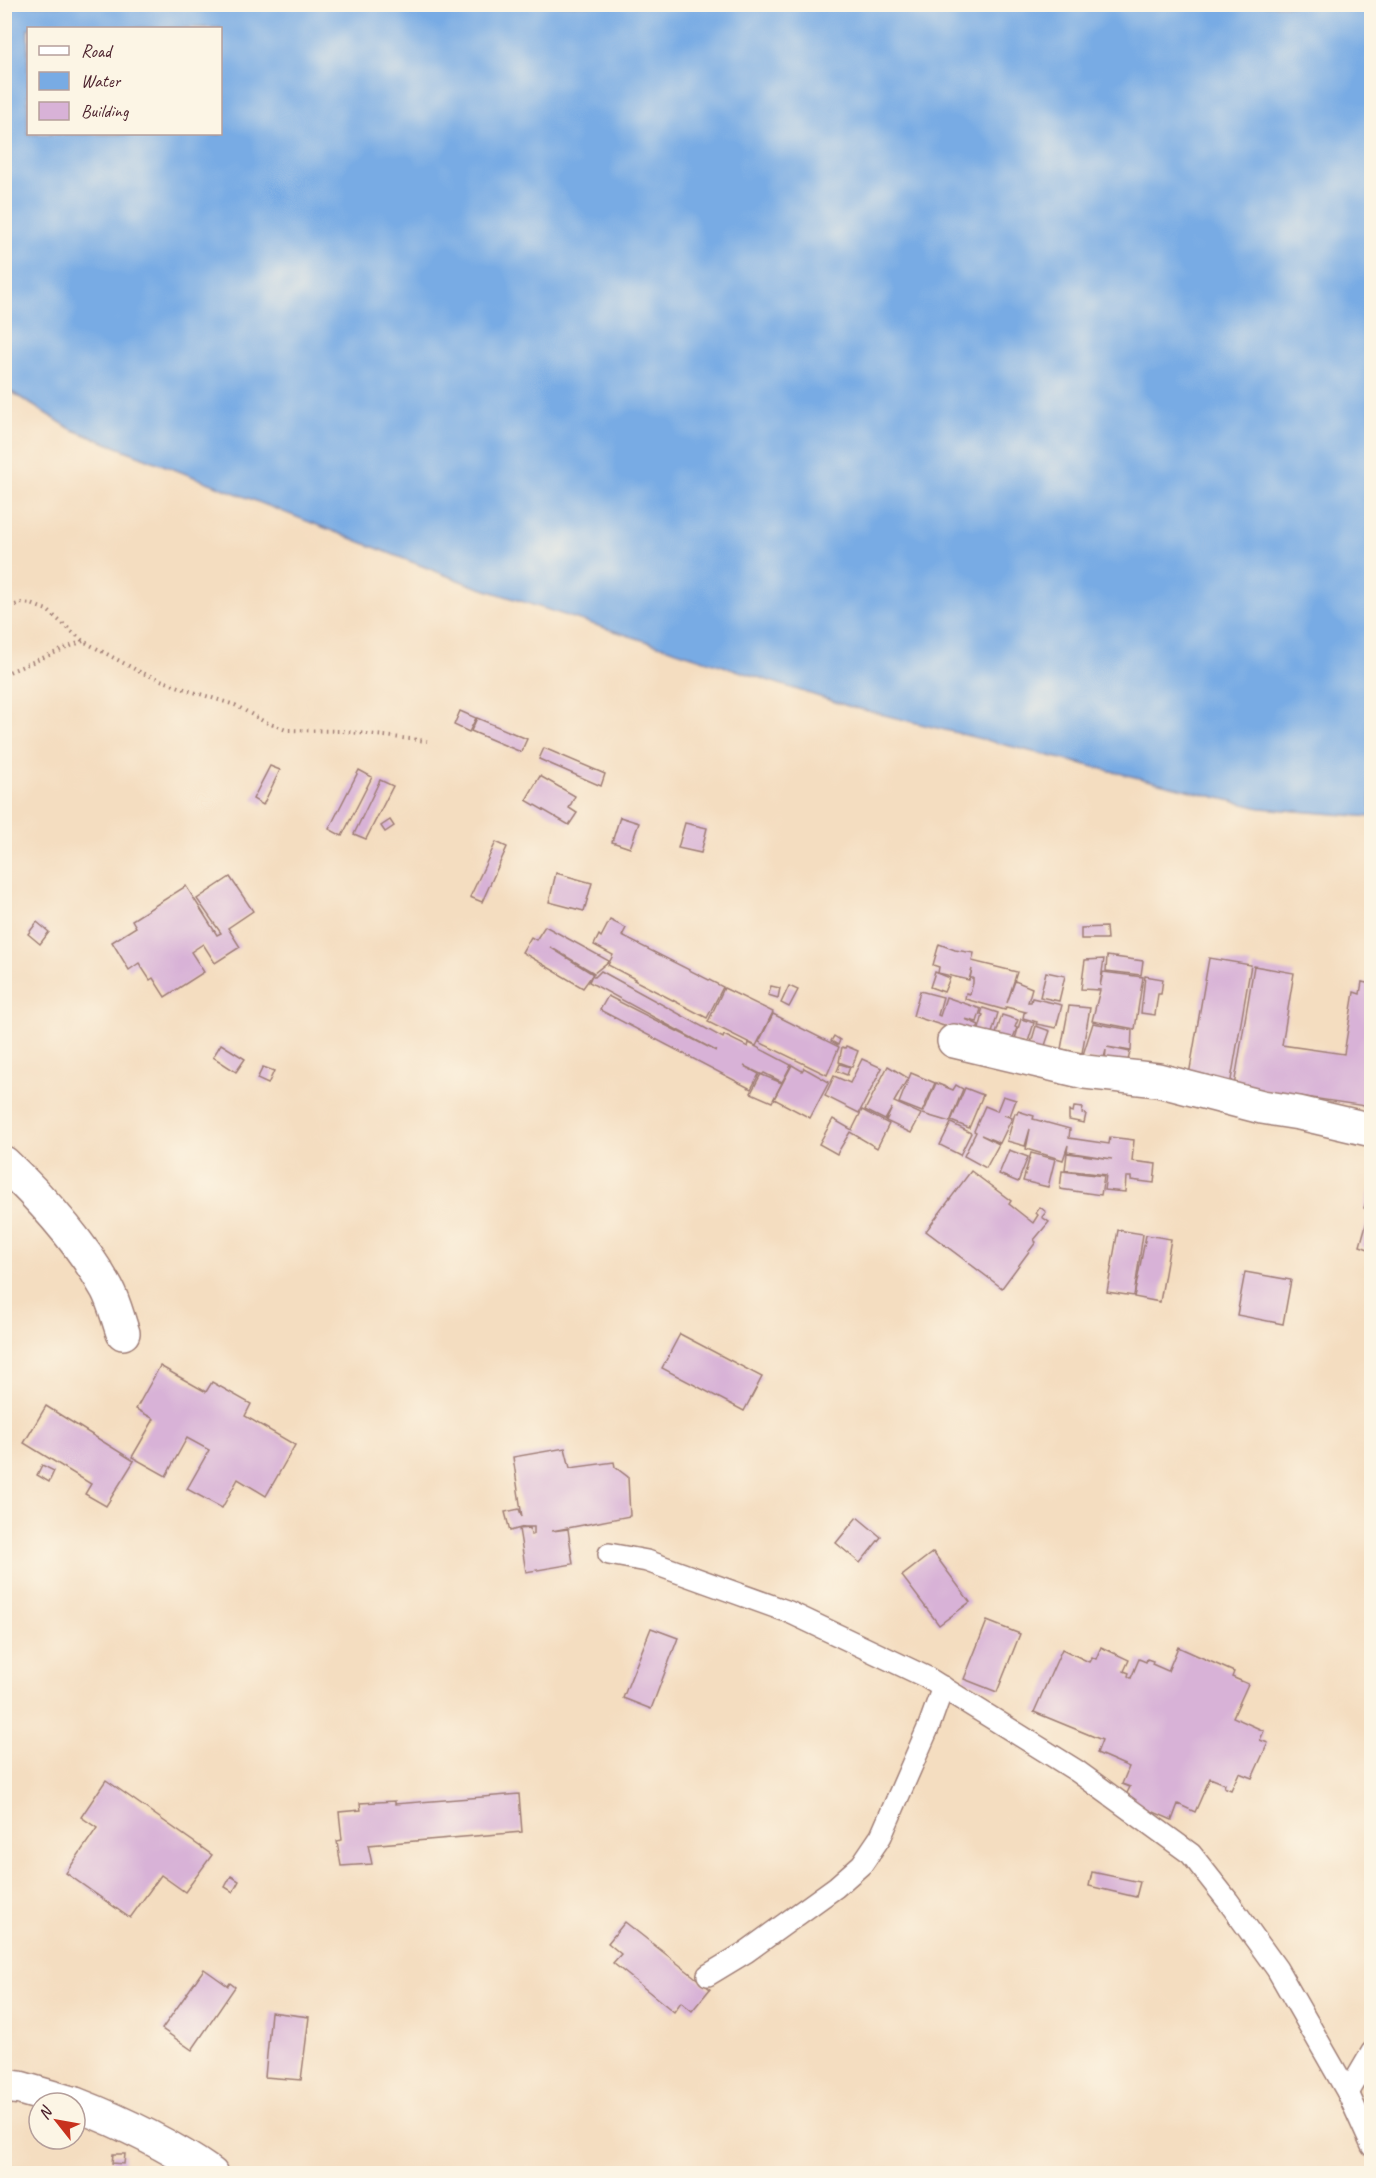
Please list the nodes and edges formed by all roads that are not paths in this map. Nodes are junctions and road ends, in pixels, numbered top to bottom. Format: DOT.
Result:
graph roads {
  1 [pos="954,1041"];
  2 [pos="1371,1130"];
  3 [pos="4,1163"];
  4 [pos="123,1333"];
  5 [pos="609,1554"];
  6 [pos="943,1687"];
  7 [pos="708,1975"];
  8 [pos="1371,2052"];
  9 [pos="4,2086"];
  10 [pos="30,2091"];
  11 [pos="1348,2093"];
  12 [pos="87,2109"];
  13 [pos="1371,2146"];
  14 [pos="211,2174"];
  1 -- 2 [label="street"];
  3 -- 4 [label="street"];
  5 -- 6 [label="lane"];
  6 -- 7 [label="lane"];
  6 -- 11 [label="lane"];
  8 -- 11 [label="lane"];
  9 -- 10 [label="street"];
  11 -- 13 [label="lane"];
  12 -- 14 [label="street"];
}
